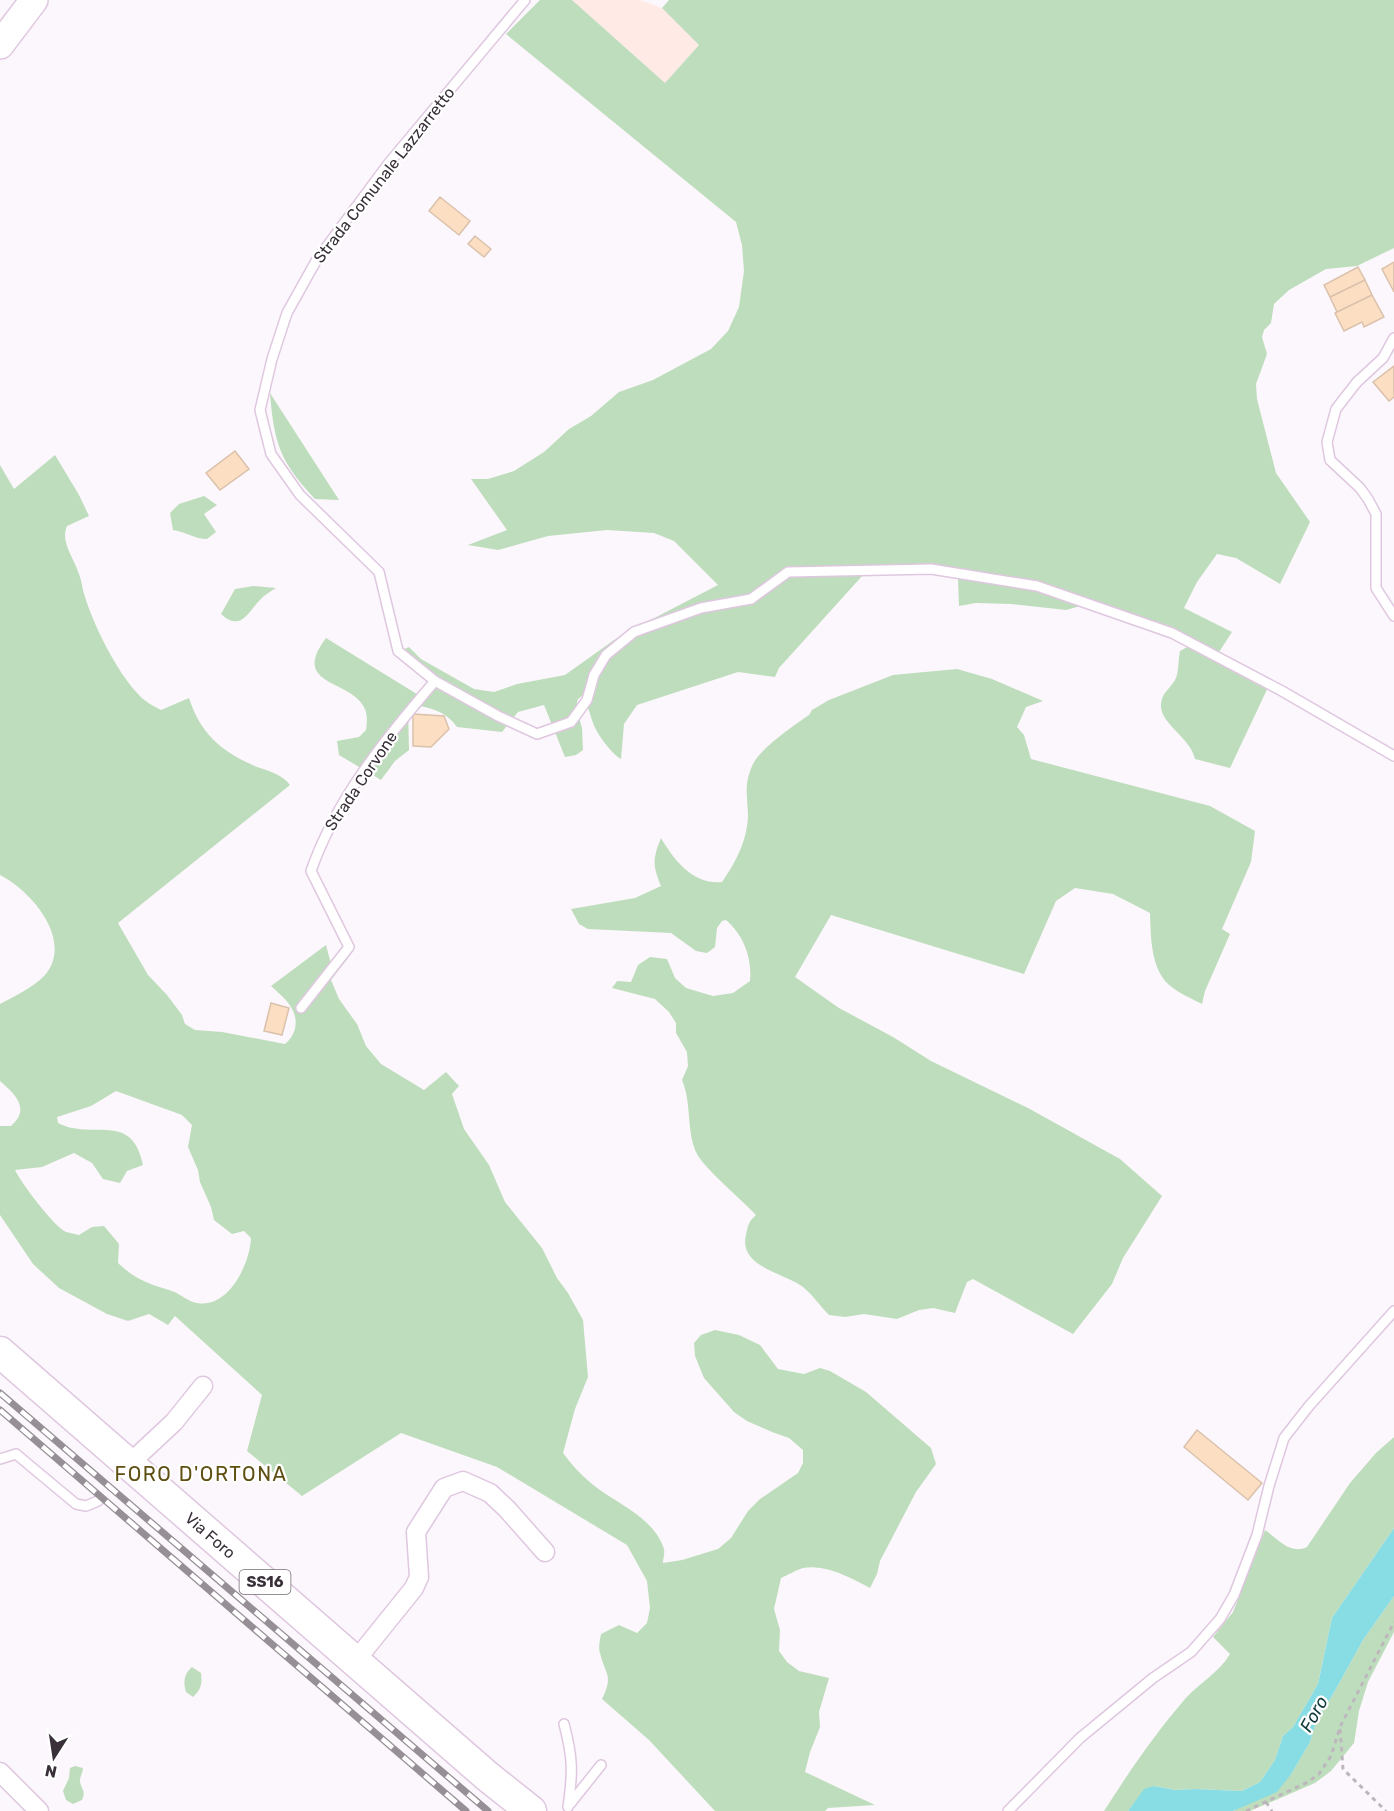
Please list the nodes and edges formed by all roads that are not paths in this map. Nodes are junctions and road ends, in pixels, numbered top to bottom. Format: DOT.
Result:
graph roads {
  1 [pos="34,0"];
  2 [pos="525,0"];
  3 [pos="0,45"];
  4 [pos="1394,338"];
  5 [pos="1394,616"];
  6 [pos="435,681"];
  7 [pos="1394,756"];
  8 [pos="301,1008"];
  9 [pos="1394,1311"];
  10 [pos="0,1352"];
  11 [pos="203,1386"];
  12 [pos="0,1459"];
  13 [pos="127,1467"];
  14 [pos="98,1501"];
  15 [pos="545,1552"];
  16 [pos="356,1660"];
  17 [pos="564,1724"];
  18 [pos="601,1765"];
  19 [pos="0,1772"];
  20 [pos="566,1809"];
  21 [pos="39,1811"];
  22 [pos="531,1811"];
  23 [pos="1008,1811"];
  1 -- 3 [label="street"];
  2 -- 6 [label="lane, Strada Comunale Lazzarretto"];
  4 -- 5 [label="lane"];
  6 -- 7 [label="lane"];
  6 -- 8 [label="lane, Strada Corvone"];
  9 -- 23 [label="lane"];
  10 -- 13 [label="main road, Via Foro / SS16"];
  11 -- 13 [label="street"];
  12 -- 14 [label="lane"];
  13 -- 16 [label="main road, Via Foro / SS16"];
  15 -- 16 [label="street"];
  16 -- 22 [label="main road, Via Foro / SS16"];
  17 -- 20 [label="lane"];
  18 -- 20 [label="lane"];
  19 -- 21 [label="street"];
}
